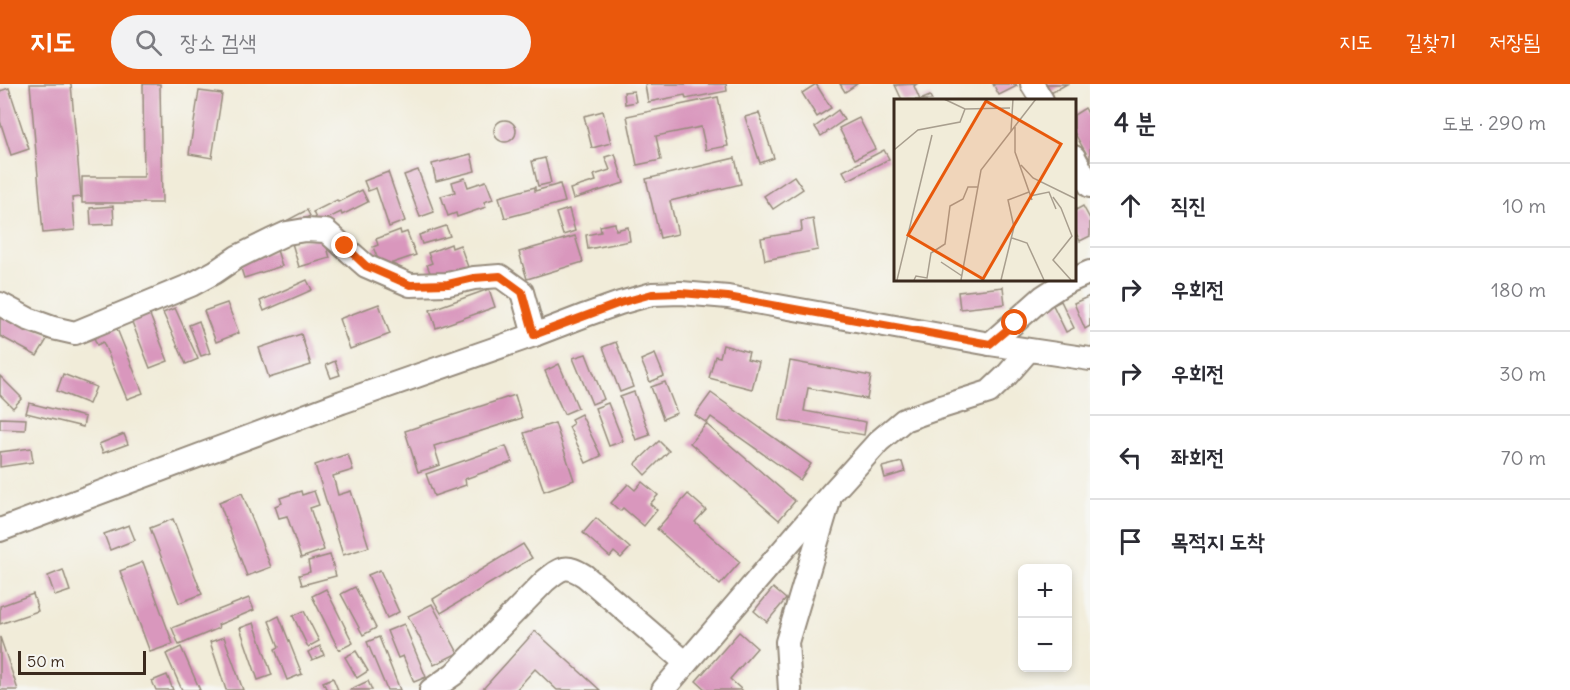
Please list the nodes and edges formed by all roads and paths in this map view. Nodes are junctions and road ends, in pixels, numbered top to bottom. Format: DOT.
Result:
graph roads {
  1 [pos="1032,84"];
  2 [pos="1041,99"];
  3 [pos="1075,159"];
  4 [pos="1090,186"];
  5 [pos="1090,272"];
  6 [pos="1075,279"];
  7 [pos="1072,280"];
  8 [pos="0,304"];
  9 [pos="534,335"];
  10 [pos="990,344"];
  11 [pos="1028,351"];
  12 [pos="1090,359"];
  13 [pos="831,494"];
  14 [pos="0,530"];
  15 [pos="686,663"];
  16 [pos="665,689"];
  17 [pos="431,690"];
  18 [pos="789,690"];
  1 -- 2 [label="street"];
  3 -- 4 [label="street"];
  5 -- 6 [label="street"];
  7 -- 10 [label="street"];
  8 -- 9 [label="street"];
  9 -- 10 [label="street"];
  9 -- 14 [label="street"];
  10 -- 11 [label="street"];
  11 -- 12 [label="street"];
  11 -- 13 [label="street"];
  13 -- 15 [label="street"];
  13 -- 18 [label="street"];
  15 -- 16 [label="street"];
  15 -- 17 [label="street"];
}
